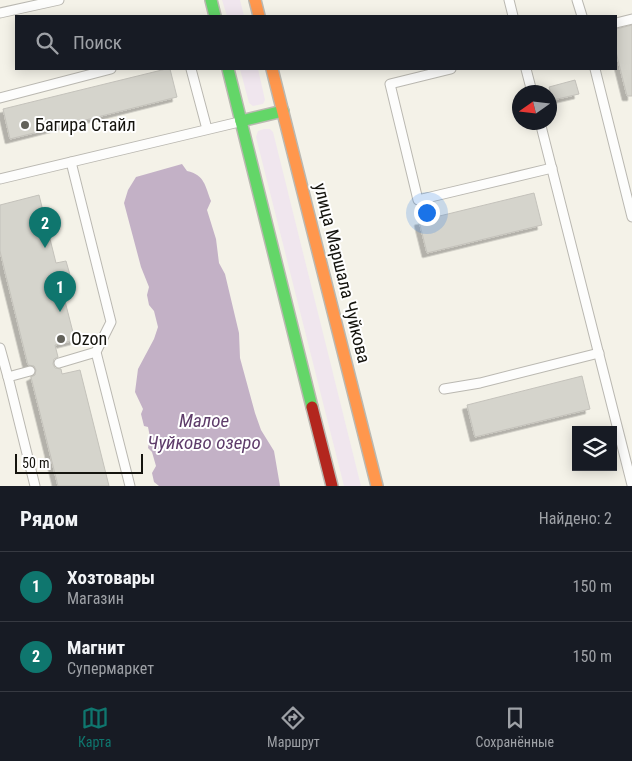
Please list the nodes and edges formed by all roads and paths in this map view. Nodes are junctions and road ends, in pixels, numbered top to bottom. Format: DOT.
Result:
graph roads {
  1 [pos="59,0"];
  2 [pos="211,0"];
  3 [pos="255,0"];
  4 [pos="509,0"];
  5 [pos="577,0"];
  6 [pos="0,13"];
  7 [pos="215,15"];
  8 [pos="259,15"];
  9 [pos="513,15"];
  10 [pos="582,15"];
  11 [pos="632,19"];
  12 [pos="617,23"];
  13 [pos="107,70"];
  14 [pos="191,70"];
  15 [pos="228,70"];
  16 [pos="272,70"];
  17 [pos="447,70"];
  18 [pos="526,70"];
  19 [pos="595,70"];
  20 [pos="530,85"];
  21 [pos="0,98"];
  22 [pos="283,111"];
  23 [pos="241,121"];
  24 [pos="207,129"];
  25 [pos="542,130"];
  26 [pos="71,162"];
  27 [pos="552,168"];
  28 [pos="0,179"];
  29 [pos="632,217"];
  30 [pos="0,348"];
  31 [pos="96,352"];
  32 [pos="598,353"];
  33 [pos="59,363"];
  34 [pos="30,371"];
  35 [pos="8,377"];
  36 [pos="444,389"];
  37 [pos="632,442"];
  38 [pos="622,445"];
  39 [pos="632,485"];
  40 [pos="35,486"];
  41 [pos="130,486"];
  42 [pos="332,486"];
  43 [pos="377,486"];
  1 -- 6 [label="lane"];
  2 -- 7 [label="main road"];
  3 -- 8 [label="main road"];
  4 -- 9 [label="lane"];
  5 -- 10 [label="lane"];
  11 -- 12 [label="lane"];
  13 -- 21 [label="lane"];
  14 -- 24 [label="lane"];
  15 -- 23 [label="main road"];
  16 -- 22 [label="main road, улица Маршала Чуйкова"];
  17 -- 27 [label="lane"];
  18 -- 20 [label="lane"];
  19 -- 29 [label="lane"];
  22 -- 23 [label="main road"];
  22 -- 43 [label="main road, улица Маршала Чуйкова"];
  23 -- 24 [label="lane"];
  23 -- 42 [label="main road"];
  24 -- 26 [label="lane"];
  25 -- 27 [label="lane"];
  26 -- 28 [label="lane"];
  26 -- 31 [label="lane"];
  27 -- 32 [label="lane"];
  30 -- 35 [label="lane"];
  31 -- 33 [label="lane"];
  31 -- 41 [label="lane"];
  32 -- 36 [label="lane"];
  32 -- 38 [label="lane"];
  34 -- 35 [label="lane"];
  35 -- 40 [label="lane"];
  37 -- 38 [label="lane"];
  38 -- 39 [label="lane"];
}
